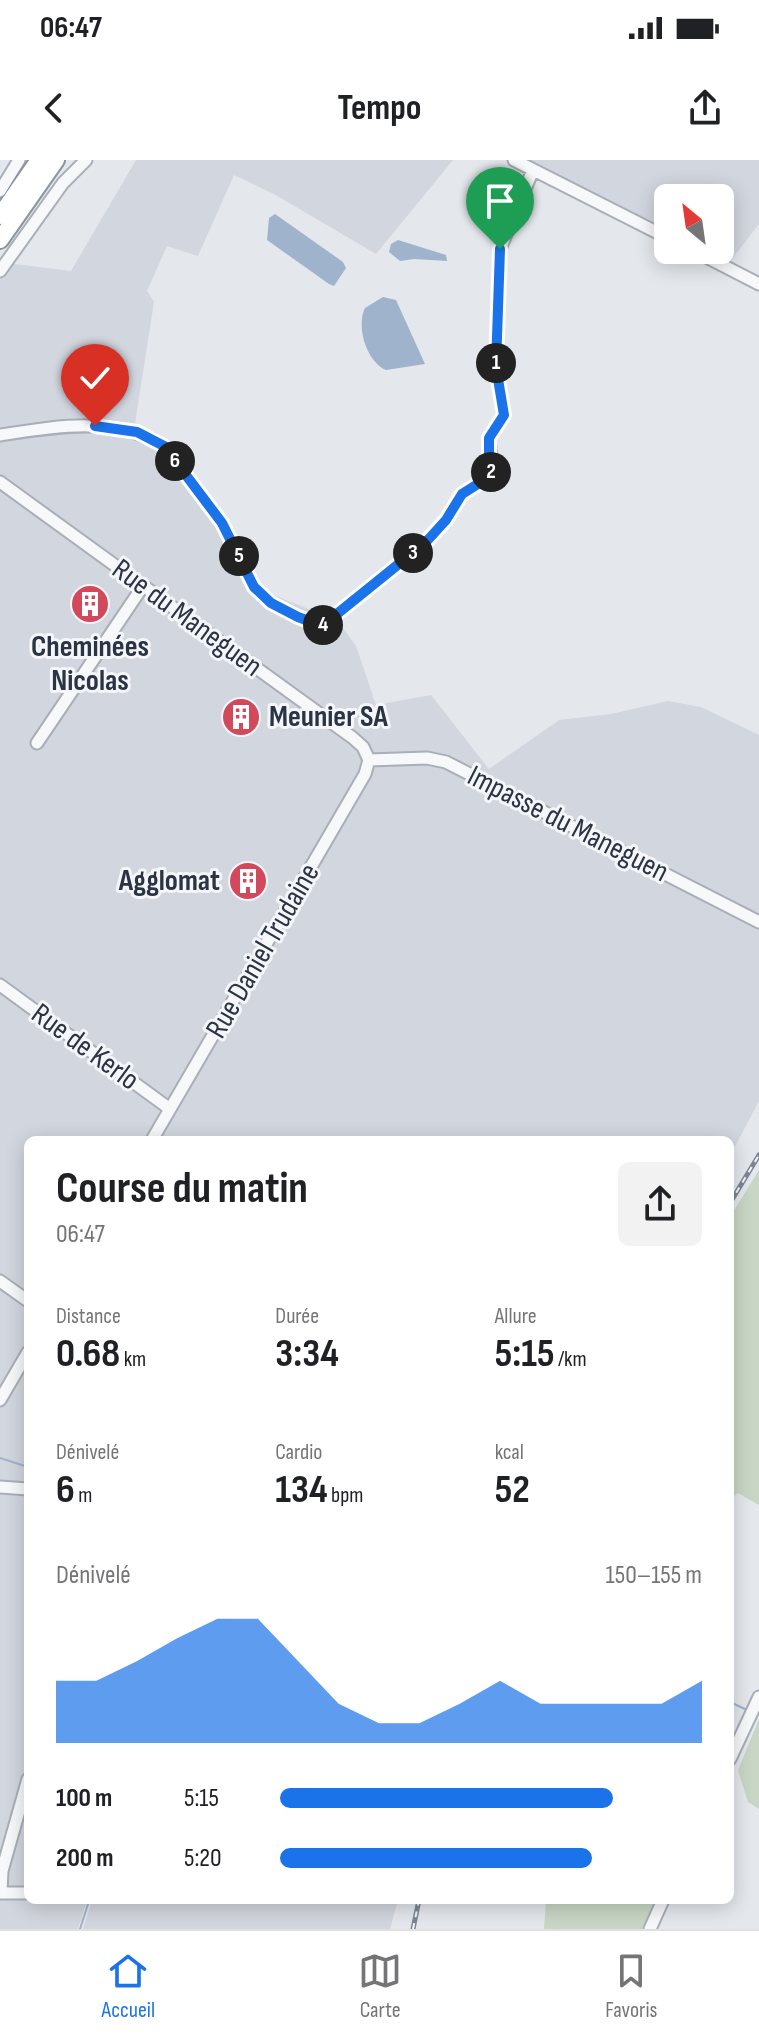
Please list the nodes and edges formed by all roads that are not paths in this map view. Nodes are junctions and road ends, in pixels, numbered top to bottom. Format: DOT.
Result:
graph roads {
  1 [pos="19,160"];
  2 [pos="39,160"];
  3 [pos="56,160"];
  4 [pos="86,160"];
  5 [pos="514,160"];
  6 [pos="533,170"];
  7 [pos="0,191"];
  8 [pos="0,216"];
  9 [pos="654,231"];
  10 [pos="0,240"];
  11 [pos="720,264"];
  12 [pos="0,271"];
  13 [pos="759,284"];
  14 [pos="0,435"];
  15 [pos="0,482"];
  16 [pos="143,586"];
  17 [pos="37,743"];
  18 [pos="369,760"];
  19 [pos="759,922"];
  20 [pos="0,985"];
  21 [pos="170,1109"];
  22 [pos="154,1136"];
  23 [pos="0,1281"];
  24 [pos="24,1298"];
  25 [pos="24,1359"];
  26 [pos="0,1400"];
  27 [pos="0,1489"];
  28 [pos="24,1489"];
  29 [pos="754,1707"];
  30 [pos="734,1750"];
  31 [pos="24,1793"];
  32 [pos="0,1893"];
  33 [pos="24,1893"];
  34 [pos="661,1904"];
  35 [pos="650,1929"];
  1 -- 7 [label="street"];
  2 -- 8 [label="highway"];
  3 -- 10 [label="highway"];
  4 -- 12 [label="street"];
  5 -- 6 [label="street"];
  6 -- 9 [label="street"];
  6 -- 14 [label="street"];
  11 -- 13 [label="street"];
  15 -- 16 [label="street, Rue du Maneguen"];
  16 -- 17 [label="street"];
  16 -- 18 [label="street, Rue du Maneguen"];
  18 -- 19 [label="street, Impasse du Maneguen"];
  18 -- 21 [label="street, Rue Daniel Trudaine"];
  20 -- 21 [label="street, Rue de Kerlo"];
  21 -- 22 [label="street, Rue Daniel Trudaine"];
  23 -- 24 [label="street"];
  25 -- 26 [label="street"];
  27 -- 28 [label="street"];
  29 -- 30 [label="street"];
  31 -- 32 [label="street"];
  32 -- 33 [label="street"];
  34 -- 35 [label="street"];
}
